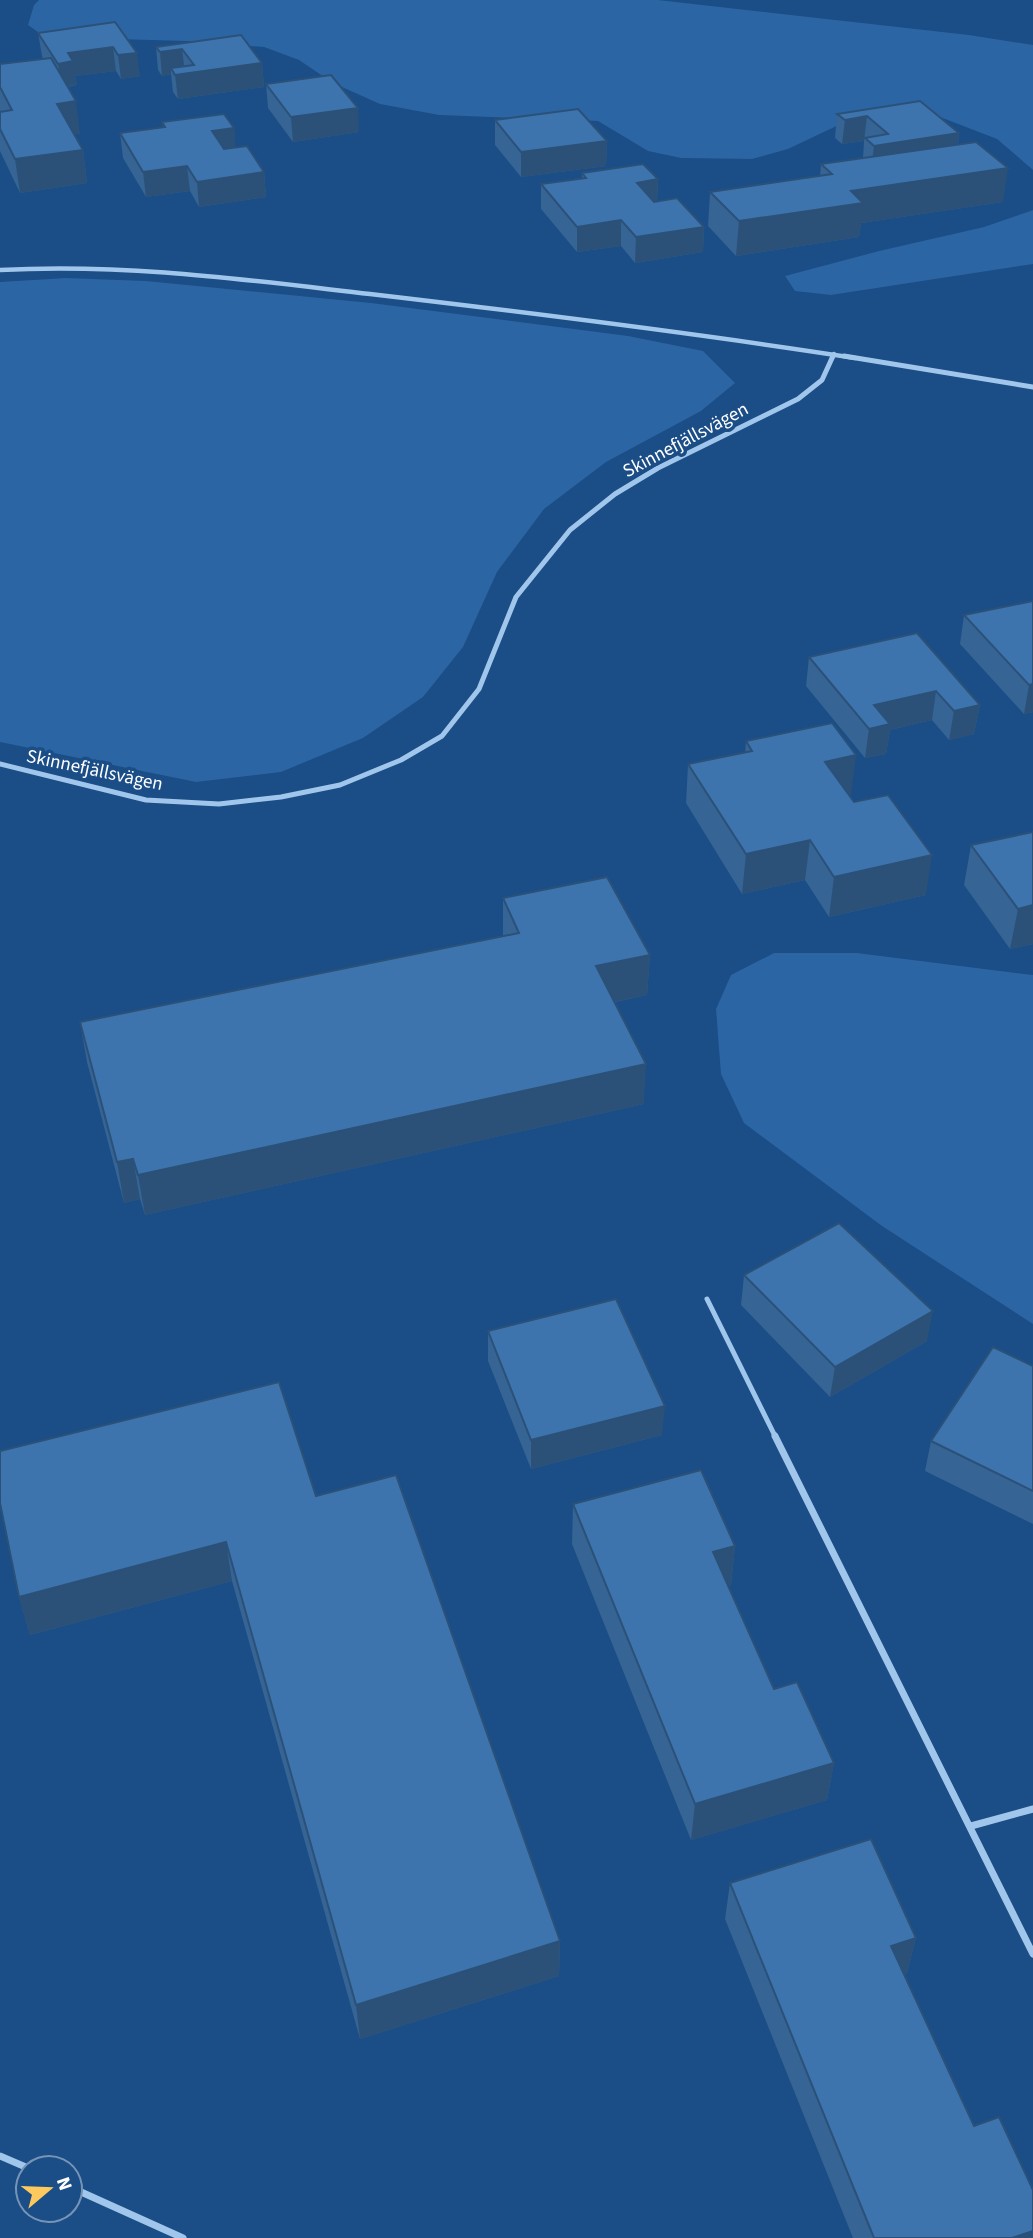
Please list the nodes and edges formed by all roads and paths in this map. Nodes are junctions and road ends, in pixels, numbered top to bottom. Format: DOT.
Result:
graph roads {
  1 [pos="0,270"];
  2 [pos="834,354"];
  3 [pos="1033,387"];
  4 [pos="0,765"];
  5 [pos="707,1299"];
  6 [pos="1033,1809"];
  7 [pos="971,1826"];
  8 [pos="1033,1954"];
  9 [pos="84,2193"];
  10 [pos="183,2238"];
  1 -- 2 [label="street"];
  2 -- 3 [label="street"];
  2 -- 4 [label="street, Skinnefjällsvägen"];
  5 -- 7 [label="lane"];
  6 -- 7 [label="lane"];
  7 -- 8 [label="lane"];
  9 -- 10 [label="lane"];
}
